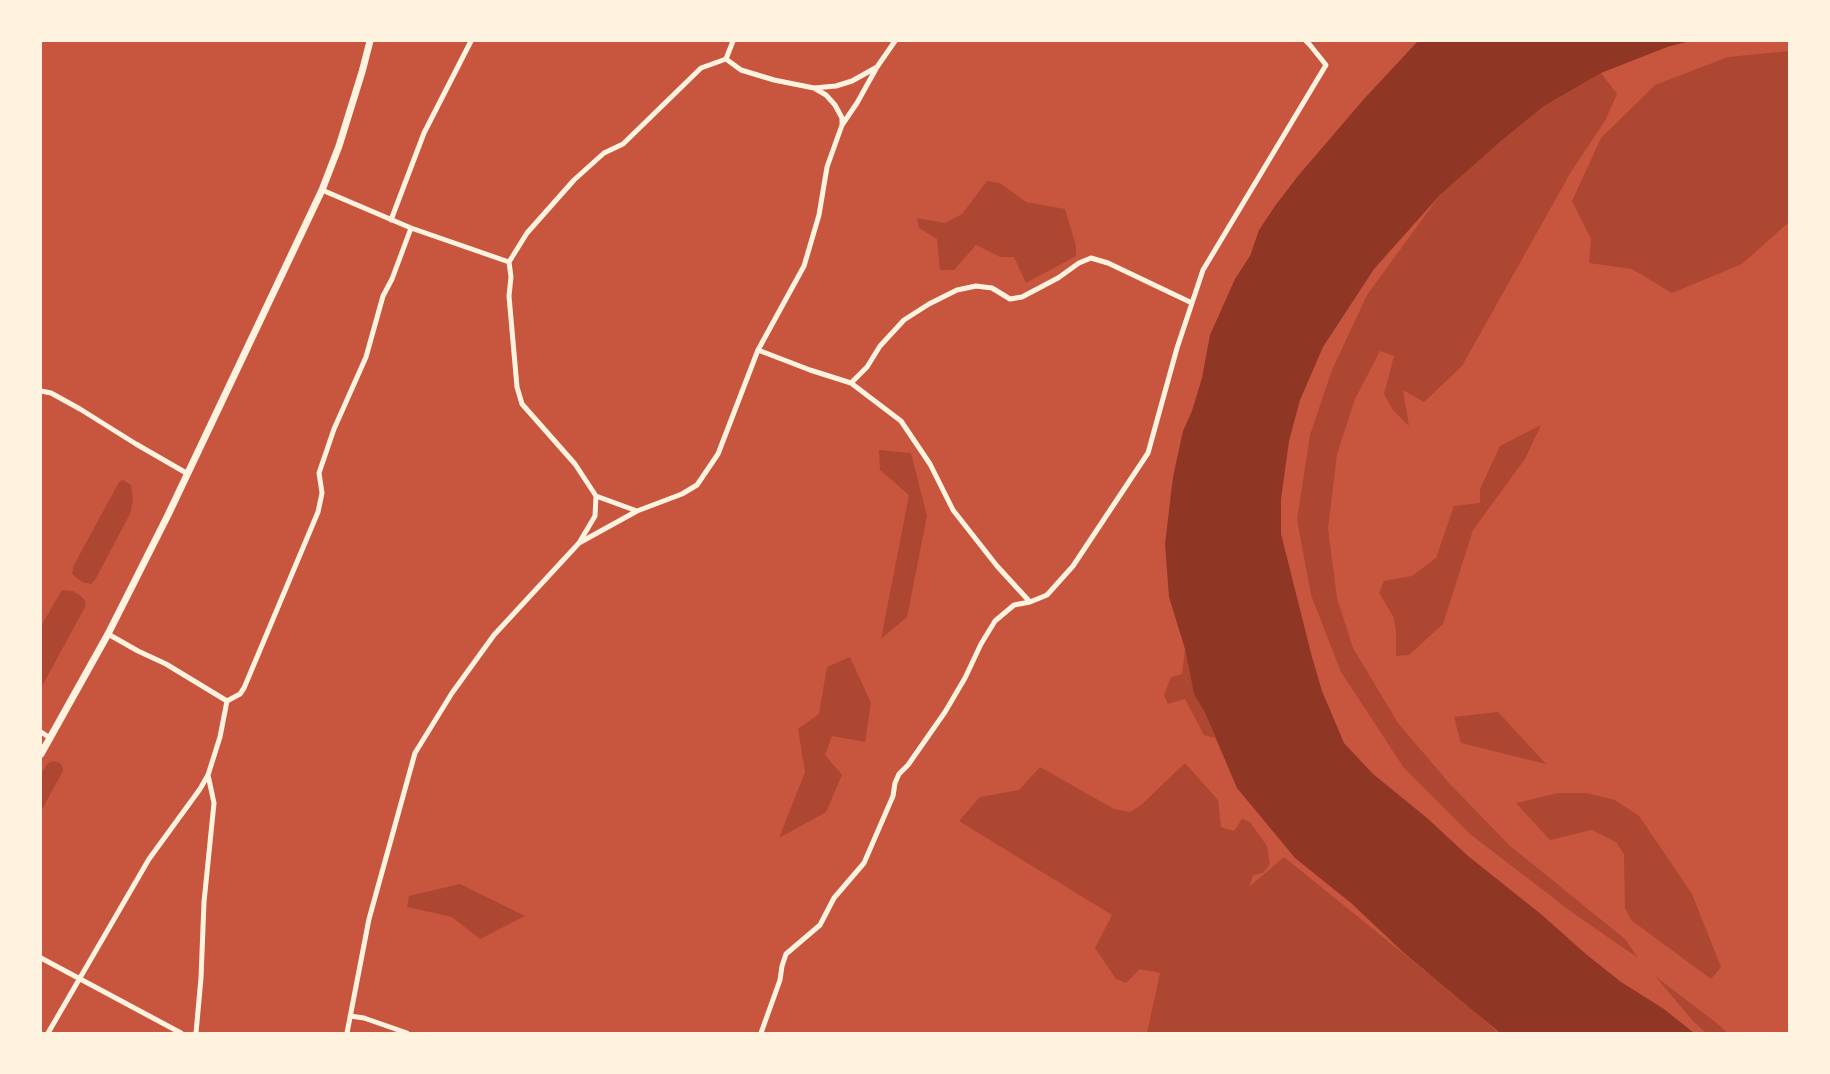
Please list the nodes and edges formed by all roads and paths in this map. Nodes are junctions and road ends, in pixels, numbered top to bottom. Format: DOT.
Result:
graph roads {
  1 [pos="370,41"];
  2 [pos="471,41"];
  3 [pos="733,41"];
  4 [pos="895,41"];
  5 [pos="1306,41"];
  6 [pos="726,59"];
  7 [pos="877,68"];
  8 [pos="814,88"];
  9 [pos="842,125"];
  10 [pos="322,190"];
  11 [pos="391,220"];
  12 [pos="411,228"];
  13 [pos="509,262"];
  14 [pos="1192,303"];
  15 [pos="758,350"];
  16 [pos="851,383"];
  17 [pos="43,391"];
  18 [pos="188,474"];
  19 [pos="596,496"];
  20 [pos="637,511"];
  21 [pos="579,543"];
  22 [pos="1030,602"];
  23 [pos="108,634"];
  24 [pos="227,701"];
  25 [pos="41,732"];
  26 [pos="50,738"];
  27 [pos="41,754"];
  28 [pos="208,775"];
  29 [pos="41,958"];
  30 [pos="79,977"];
  31 [pos="350,1016"];
  32 [pos="48,1033"];
  33 [pos="181,1033"];
  34 [pos="196,1033"];
  35 [pos="347,1033"];
  36 [pos="408,1033"];
  37 [pos="761,1033"];
  1 -- 10 [label="main road"];
  2 -- 11 [label="street"];
  3 -- 6 [label="street"];
  4 -- 7 [label="street"];
  5 -- 14 [label="street"];
  6 -- 8 [label="street"];
  6 -- 13 [label="street"];
  7 -- 8 [label="street"];
  7 -- 9 [label="street"];
  8 -- 9 [label="street"];
  9 -- 15 [label="street"];
  10 -- 11 [label="street"];
  10 -- 18 [label="main road"];
  11 -- 12 [label="street"];
  12 -- 13 [label="street"];
  12 -- 24 [label="street"];
  13 -- 19 [label="street"];
  14 -- 16 [label="street"];
  14 -- 22 [label="street"];
  15 -- 16 [label="street"];
  15 -- 20 [label="street"];
  16 -- 22 [label="street"];
  17 -- 18 [label="street"];
  18 -- 23 [label="main road"];
  19 -- 20 [label="street"];
  19 -- 21 [label="street"];
  20 -- 21 [label="street"];
  21 -- 31 [label="street"];
  22 -- 37 [label="street"];
  23 -- 24 [label="street"];
  23 -- 26 [label="main road"];
  24 -- 28 [label="street"];
  25 -- 26 [label="street"];
  26 -- 27 [label="main road"];
  28 -- 30 [label="street"];
  28 -- 34 [label="street"];
  29 -- 30 [label="street"];
  30 -- 32 [label="street"];
  30 -- 33 [label="street"];
  31 -- 35 [label="street"];
  31 -- 36 [label="street"];
}
